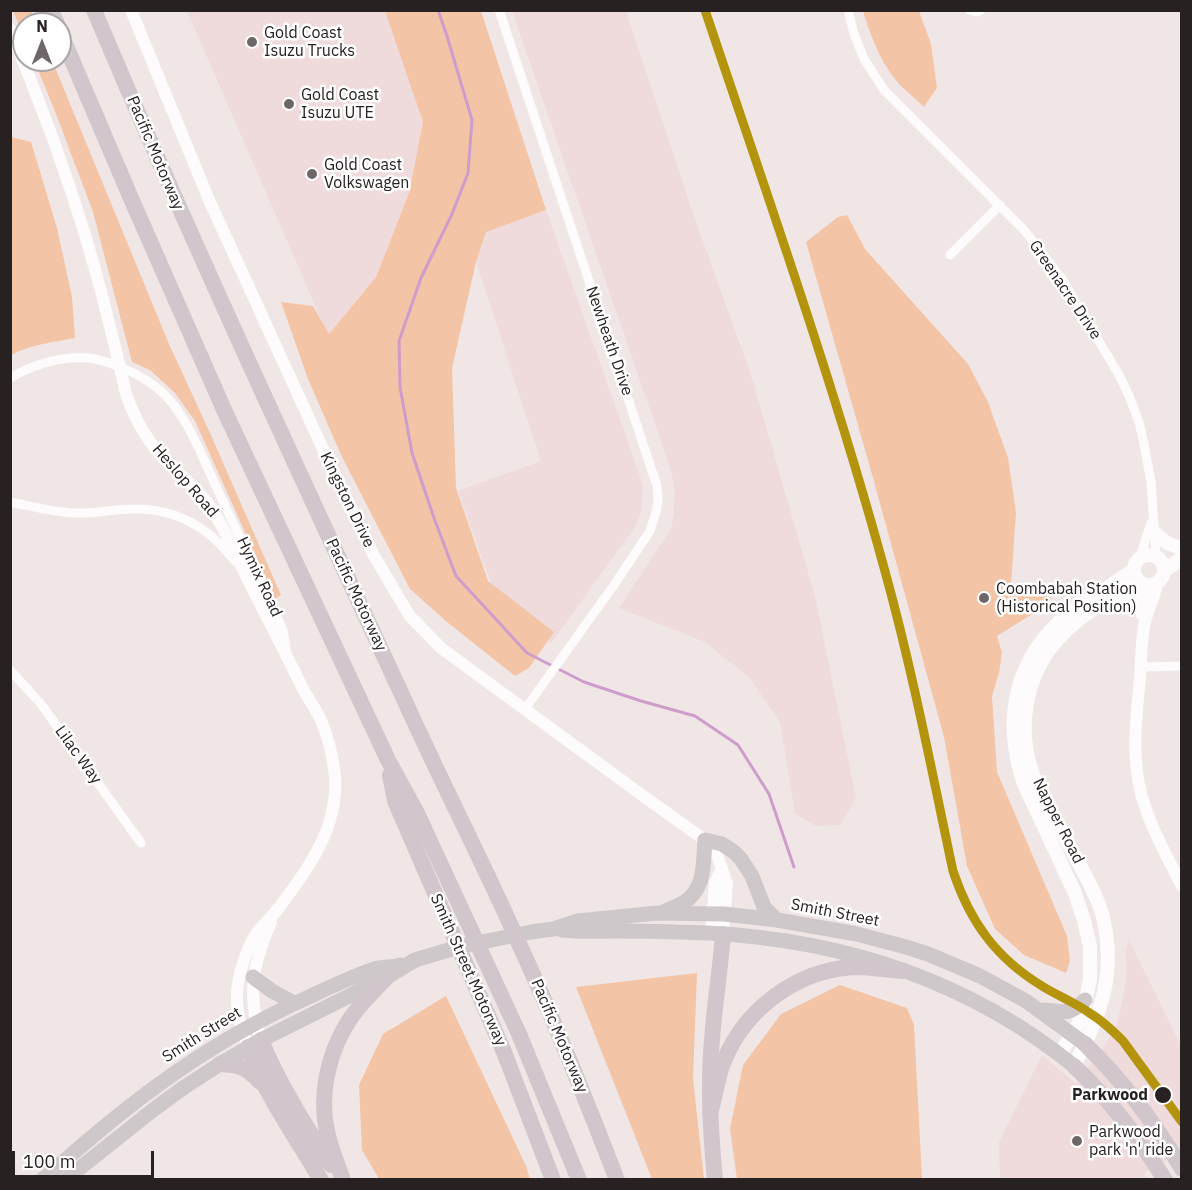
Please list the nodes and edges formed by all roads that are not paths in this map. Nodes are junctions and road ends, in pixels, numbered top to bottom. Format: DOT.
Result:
graph roads {
  1 [pos="94,10"];
  2 [pos="130,10"];
  3 [pos="499,10"];
  4 [pos="848,10"];
  5 [pos="969,10"];
  6 [pos="981,10"];
  7 [pos="10,29"];
  8 [pos="72,60"];
  9 [pos="1000,205"];
  10 [pos="950,255"];
  11 [pos="10,378"];
  12 [pos="10,502"];
  13 [pos="1153,527"];
  14 [pos="1181,552"];
  15 [pos="1157,556"];
  16 [pos="1140,557"];
  17 [pos="240,566"];
  18 [pos="1148,578"];
  19 [pos="1120,593"];
  20 [pos="1142,610"];
  21 [pos="1144,626"];
  22 [pos="288,657"];
  23 [pos="1182,666"];
  24 [pos="1141,667"];
  25 [pos="10,670"];
  26 [pos="525,709"];
  27 [pos="388,760"];
  28 [pos="705,840"];
  29 [pos="141,843"];
  30 [pos="1182,886"];
  31 [pos="661,913"];
  32 [pos="274,914"];
  33 [pos="718,914"];
  34 [pos="777,920"];
  35 [pos="553,929"];
  36 [pos="717,934"];
  37 [pos="409,962"];
  38 [pos="904,971"];
  39 [pos="254,977"];
  40 [pos="387,977"];
  41 [pos="1085,1000"];
  42 [pos="294,1003"];
  43 [pos="1040,1010"];
  44 [pos="249,1026"];
  45 [pos="1079,1039"];
  46 [pos="255,1043"];
  47 [pos="1059,1054"];
  48 [pos="220,1064"];
  49 [pos="1074,1066"];
  50 [pos="270,1094"];
  51 [pos="710,1114"];
  52 [pos="1182,1169"];
  53 [pos="42,1179"];
  54 [pos="65,1179"];
  55 [pos="321,1179"];
  56 [pos="342,1179"];
  57 [pos="553,1179"];
  58 [pos="579,1179"];
  59 [pos="617,1179"];
  60 [pos="715,1179"];
  61 [pos="1165,1179"];
  1 -- 59 [label="highway, Pacific Motorway"];
  2 -- 26 [label="street, Kingston Drive"];
  3 -- 26 [label="street, Newheath Drive"];
  4 -- 9 [label="street, Greenacre Drive"];
  5 -- 6 [label="street"];
  7 -- 17 [label="street, Heslop Road"];
  8 -- 27 [label="highway"];
  9 -- 10 [label="street"];
  9 -- 13 [label="street, Greenacre Drive"];
  11 -- 22 [label="street, Hymix Road"];
  12 -- 17 [label="street, Hymix Road"];
  13 -- 14 [label="main road"];
  13 -- 15 [label="street, Greenacre Drive"];
  13 -- 16 [label="street"];
  14 -- 15 [label="main road"];
  14 -- 18 [label="main road, Napper Road"];
  15 -- 16 [label="main road"];
  15 -- 18 [label="main road"];
  16 -- 18 [label="main road"];
  17 -- 22 [label="street, Heslop Road"];
  18 -- 19 [label="main road, Napper Road"];
  18 -- 20 [label="street"];
  18 -- 21 [label="street"];
  18 -- 41 [label="main road, Napper Road"];
  19 -- 20 [label="main road"];
  19 -- 45 [label="main road, Napper Road"];
  20 -- 21 [label="street"];
  21 -- 24 [label="street"];
  22 -- 32 [label="street, Heslop Road"];
  23 -- 24 [label="street"];
  24 -- 30 [label="street"];
  25 -- 29 [label="street, Lilac Way"];
  26 -- 28 [label="street, Kingston Drive"];
  27 -- 57 [label="highway, Smith Street Motorway"];
  27 -- 58 [label="highway"];
  28 -- 31 [label="main road"];
  28 -- 33 [label="street, Kingston Drive"];
  28 -- 34 [label="main road"];
  31 -- 33 [label="main road, Smith Street"];
  31 -- 35 [label="main road, Smith Street"];
  32 -- 39 [label="street, Heslop Road"];
  32 -- 44 [label="street, Heslop Road"];
  33 -- 34 [label="main road, Smith Street"];
  33 -- 36 [label="street, Kingston Drive"];
  34 -- 43 [label="main road, Smith Street"];
  35 -- 36 [label="main road, Smith Street"];
  35 -- 37 [label="main road, Smith Street"];
  36 -- 38 [label="main road, Smith Street"];
  36 -- 51 [label="highway"];
  37 -- 40 [label="main road, Smith Street"];
  37 -- 42 [label="main road, Smith Street"];
  38 -- 47 [label="main road, Smith Street"];
  38 -- 51 [label="highway"];
  39 -- 42 [label="main road"];
  39 -- 44 [label="street, Heslop Road"];
  40 -- 46 [label="main road, Smith Street"];
  40 -- 56 [label="highway"];
  41 -- 43 [label="main road"];
  41 -- 45 [label="main road, Napper Road"];
  42 -- 44 [label="main road, Smith Street"];
  43 -- 45 [label="main road, Smith Street"];
  44 -- 46 [label="street, Heslop Road"];
  44 -- 53 [label="main road, Smith Street"];
  45 -- 47 [label="main road, Napper Road"];
  45 -- 49 [label="main road, Napper Road"];
  45 -- 52 [label="highway"];
  46 -- 48 [label="main road, Smith Street"];
  46 -- 50 [label="highway"];
  46 -- 56 [label="highway"];
  47 -- 49 [label="main road, Smith Street"];
  48 -- 50 [label="highway"];
  48 -- 54 [label="main road, Smith Street"];
  49 -- 61 [label="highway"];
  50 -- 55 [label="highway"];
  51 -- 60 [label="highway"];
}
